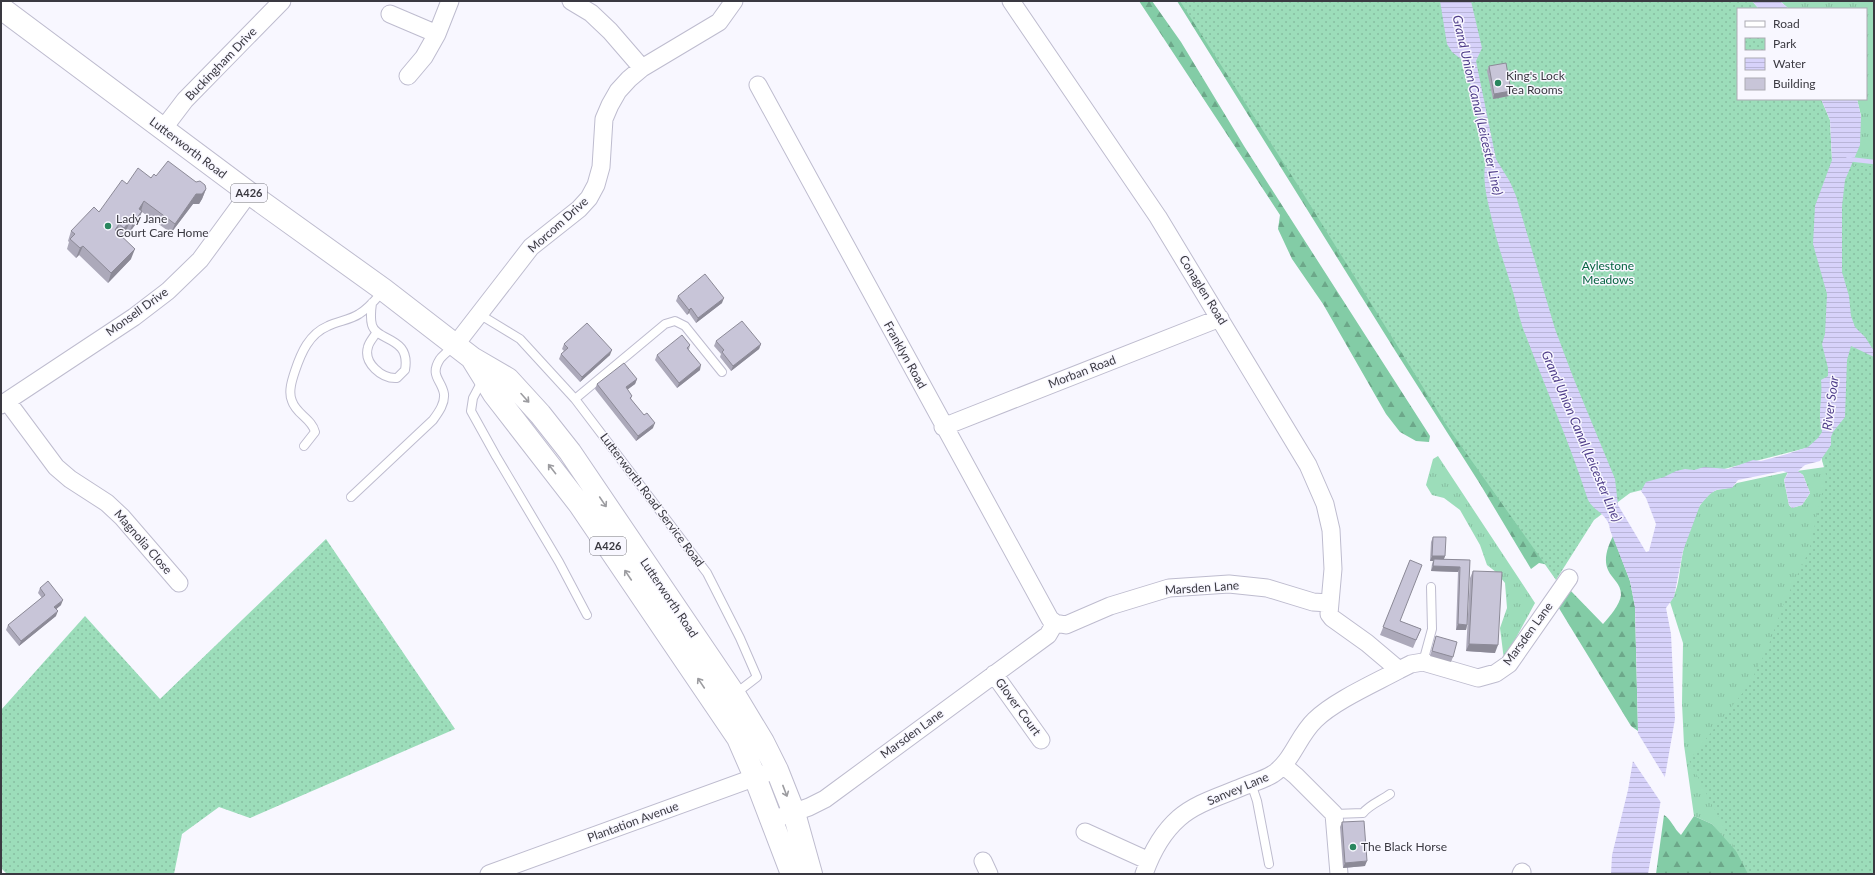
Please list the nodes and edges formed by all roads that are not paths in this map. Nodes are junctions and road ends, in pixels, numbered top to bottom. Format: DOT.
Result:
graph roads {
  1 [pos="282,1"];
  2 [pos="450,1"];
  3 [pos="570,1"];
  4 [pos="734,1"];
  5 [pos="1011,1"];
  6 [pos="1,8"];
  7 [pos="390,14"];
  8 [pos="436,34"];
  9 [pos="642,68"];
  10 [pos="408,76"];
  11 [pos="758,86"];
  12 [pos="163,129"];
  13 [pos="249,193"];
  14 [pos="378,296"];
  15 [pos="479,314"];
  16 [pos="1220,318"];
  17 [pos="376,333"];
  18 [pos="456,344"];
  19 [pos="722,372"];
  20 [pos="495,384"];
  21 [pos="575,399"];
  22 [pos="4,403"];
  23 [pos="943,426"];
  24 [pos="304,446"];
  25 [pos="351,497"];
  26 [pos="1569,578"];
  27 [pos="179,583"];
  28 [pos="1431,587"];
  29 [pos="1329,603"];
  30 [pos="587,615"];
  31 [pos="1054,623"];
  32 [pos="1423,662"];
  33 [pos="1399,670"];
  34 [pos="994,674"];
  35 [pos="725,700"];
  36 [pos="1042,740"];
  37 [pos="1284,766"];
  38 [pos="777,770"];
  39 [pos="755,777"];
  40 [pos="1251,783"];
  41 [pos="1390,794"];
  42 [pos="794,814"];
  43 [pos="1334,814"];
  44 [pos="772,820"];
  45 [pos="1085,832"];
  46 [pos="1269,864"];
  47 [pos="1146,867"];
  48 [pos="804,873"];
  49 [pos="489,874"];
  50 [pos="1339,874"];
  1 -- 12 [label="street, Buckingham Drive"];
  2 -- 8 [label="street"];
  3 -- 9 [label="street"];
  4 -- 9 [label="street, Morcom Drive"];
  5 -- 16 [label="street, Conaglen Road"];
  6 -- 12 [label="main road, Lutterworth Road / A426"];
  7 -- 8 [label="street"];
  8 -- 10 [label="street"];
  9 -- 15 [label="street, Morcom Drive"];
  11 -- 23 [label="street, Franklyn Road"];
  12 -- 13 [label="main road, Lutterworth Road / A426"];
  13 -- 14 [label="main road, Lutterworth Road / A426"];
  13 -- 22 [label="street, Monsell Drive"];
  14 -- 17 [label="lane"];
  14 -- 18 [label="main road, Lutterworth Road / A426"];
  14 -- 24 [label="lane"];
  15 -- 18 [label="street, Morcom Drive"];
  15 -- 21 [label="lane, Lutterworth Road Service Road"];
  16 -- 23 [label="street, Morban Road"];
  16 -- 29 [label="street, Conaglen Road"];
  17 -- 17 [label="lane"];
  18 -- 20 [label="main road, Lutterworth Road / A426"];
  18 -- 25 [label="lane"];
  19 -- 21 [label="lane"];
  20 -- 30 [label="lane"];
  20 -- 35 [label="main road, Lutterworth Road / A426"];
  21 -- 35 [label="lane, Lutterworth Road Service Road"];
  22 -- 27 [label="street, Magnolia Close"];
  23 -- 31 [label="street, Franklyn Road"];
  26 -- 32 [label="street, Marsden Lane"];
  28 -- 32 [label="lane"];
  29 -- 31 [label="street, Marsden Lane"];
  29 -- 33 [label="street"];
  31 -- 34 [label="street, Marsden Lane"];
  32 -- 33 [label="street"];
  33 -- 37 [label="street, Sanvey Lane"];
  34 -- 36 [label="street, Glover Court"];
  34 -- 42 [label="street, Marsden Lane"];
  35 -- 38 [label="main road, Lutterworth Road / A426"];
  35 -- 39 [label="main road, Lutterworth Road / A426"];
  37 -- 40 [label="street, Sanvey Lane"];
  37 -- 43 [label="street"];
  38 -- 39 [label="street, Plantation Avenue"];
  38 -- 42 [label="main road, Lutterworth Road / A426, one-way"];
  39 -- 44 [label="main road, Lutterworth Road / A426"];
  39 -- 49 [label="street, Plantation Avenue"];
  40 -- 46 [label="lane"];
  40 -- 47 [label="street, Sanvey Lane"];
  41 -- 43 [label="lane"];
  42 -- 44 [label="street, Marsden Lane"];
  42 -- 48 [label="main road, Lutterworth Road / A426"];
  43 -- 50 [label="street"];
  44 -- 48 [label="main road, Lutterworth Road / A426"];
  45 -- 47 [label="street"];
}
